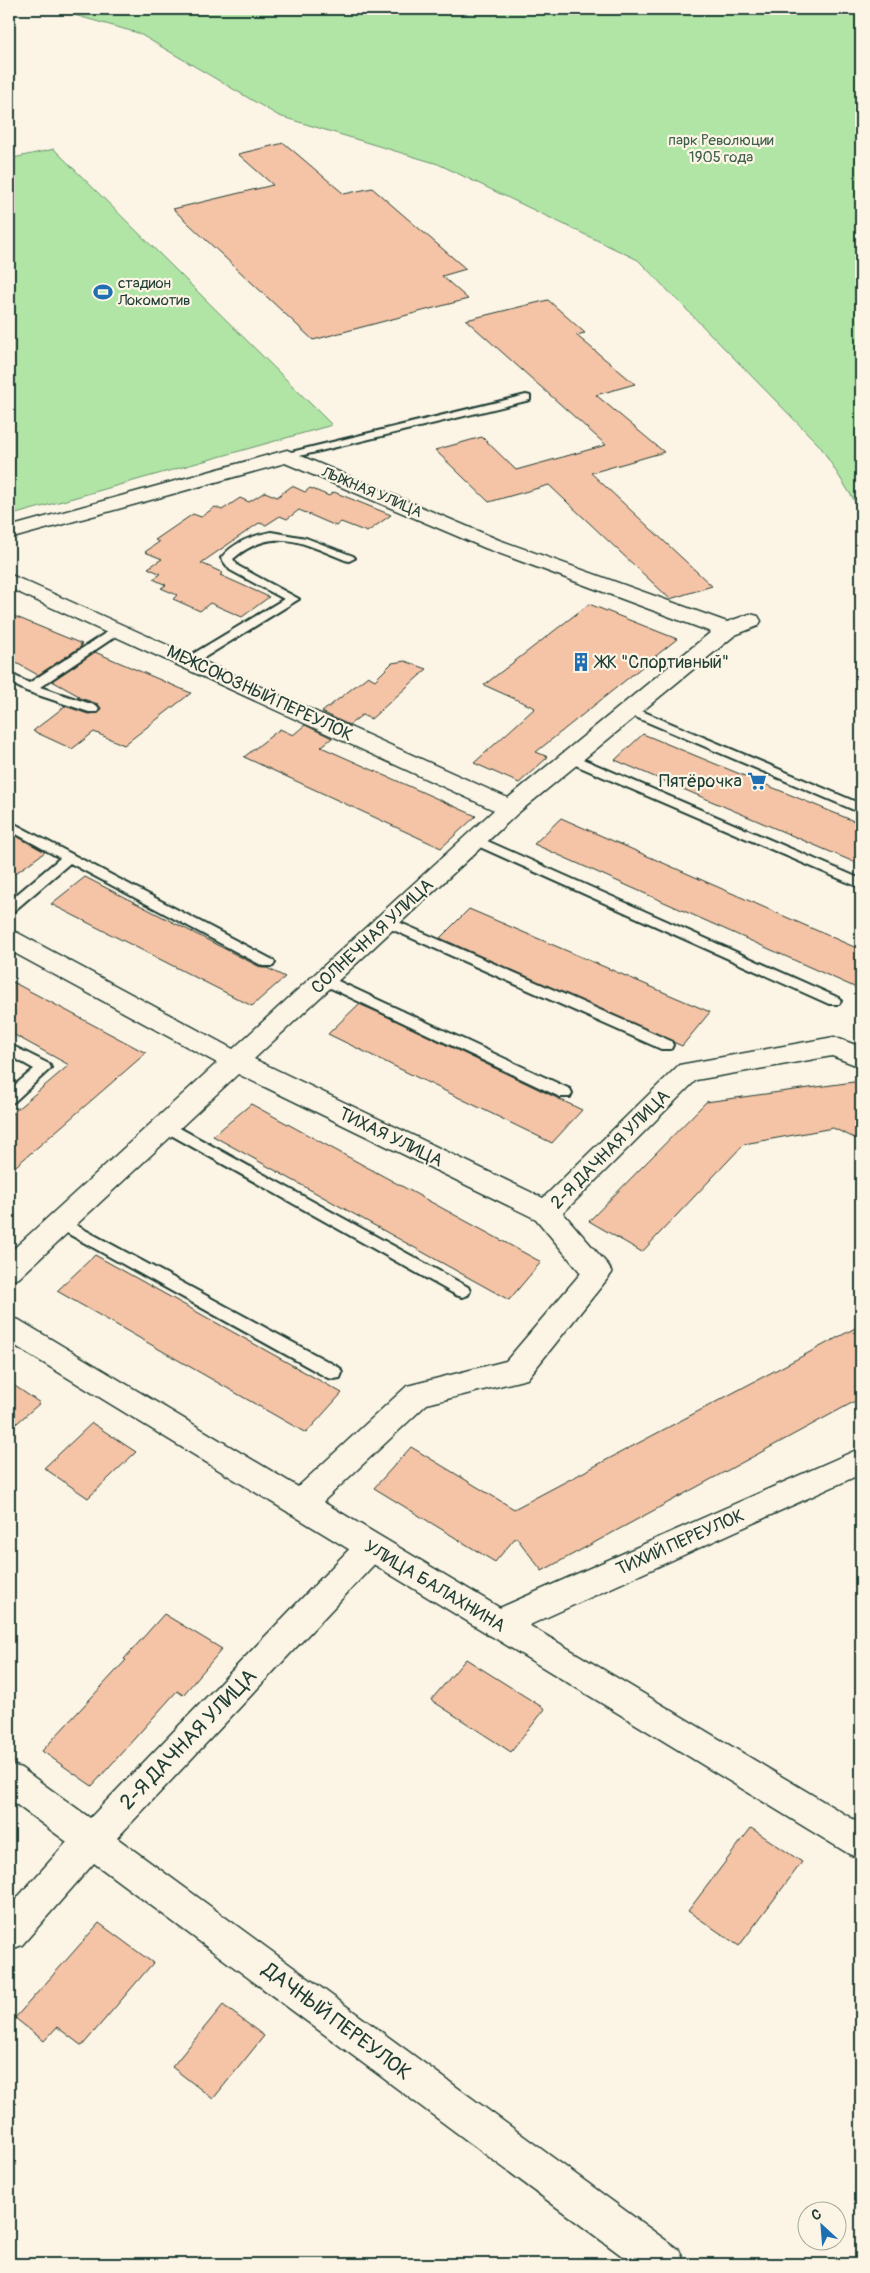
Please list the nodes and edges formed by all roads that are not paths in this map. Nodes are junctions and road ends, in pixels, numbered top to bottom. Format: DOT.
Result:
graph roads {
  1 [pos="526,398"];
  2 [pos="287,456"];
  3 [pos="9,533"];
  4 [pos="349,558"];
  5 [pos="9,580"];
  6 [pos="739,626"];
  7 [pos="118,629"];
  8 [pos="190,661"];
  9 [pos="9,677"];
  10 [pos="30,688"];
  11 [pos="93,709"];
  12 [pos="630,710"];
  13 [pos="571,758"];
  14 [pos="510,808"];
  15 [pos="861,809"];
  16 [pos="9,825"];
  17 [pos="476,840"];
  18 [pos="69,857"];
  19 [pos="861,884"];
  20 [pos="9,908"];
  21 [pos="388,922"];
  22 [pos="9,939"];
  23 [pos="268,963"];
  24 [pos="325,980"];
  25 [pos="834,1001"];
  26 [pos="666,1045"];
  27 [pos="9,1049"];
  28 [pos="861,1058"];
  29 [pos="236,1062"];
  30 [pos="565,1093"];
  31 [pos="9,1098"];
  32 [pos="167,1126"];
  33 [pos="546,1212"];
  34 [pos="62,1223"];
  35 [pos="9,1270"];
  36 [pos="462,1290"];
  37 [pos="9,1328"];
  38 [pos="334,1373"];
  39 [pos="861,1460"];
  40 [pos="300,1504"];
  41 [pos="371,1547"];
  42 [pos="498,1624"];
  43 [pos="9,1779"];
  44 [pos="93,1839"];
  45 [pos="861,1843"];
  46 [pos="9,1933"];
  47 [pos="665,2264"];
  1 -- 2 [label="lane"];
  2 -- 3 [label="street"];
  2 -- 6 [label="street, ЛЫЖНАЯ УЛИЦА"];
  4 -- 8 [label="lane"];
  5 -- 7 [label="street, МЕЖСОЮЗНЫЙ ПЕРЕУЛОК"];
  6 -- 12 [label="street, СОЛНЕЧНАЯ УЛИЦА"];
  7 -- 8 [label="street, МЕЖСОЮЗНЫЙ ПЕРЕУЛОК"];
  7 -- 10 [label="lane"];
  8 -- 14 [label="street, МЕЖСОЮЗНЫЙ ПЕРЕУЛОК"];
  9 -- 10 [label="lane"];
  10 -- 11 [label="lane"];
  12 -- 13 [label="street, СОЛНЕЧНАЯ УЛИЦА"];
  12 -- 15 [label="lane"];
  13 -- 14 [label="street, СОЛНЕЧНАЯ УЛИЦА"];
  13 -- 19 [label="lane"];
  14 -- 17 [label="street, СОЛНЕЧНАЯ УЛИЦА"];
  16 -- 18 [label="lane"];
  17 -- 21 [label="street, СОЛНЕЧНАЯ УЛИЦА"];
  17 -- 25 [label="lane"];
  18 -- 20 [label="lane"];
  18 -- 23 [label="lane"];
  21 -- 24 [label="street, СОЛНЕЧНАЯ УЛИЦА"];
  21 -- 26 [label="lane"];
  22 -- 29 [label="street, ТИХАЯ УЛИЦА"];
  24 -- 29 [label="street, СОЛНЕЧНАЯ УЛИЦА"];
  24 -- 30 [label="lane"];
  27 -- 31 [label="lane"];
  28 -- 33 [label="street, 2-Я ДАЧНАЯ УЛИЦА"];
  29 -- 32 [label="street, СОЛНЕЧНАЯ УЛИЦА"];
  29 -- 33 [label="street, ТИХАЯ УЛИЦА"];
  32 -- 34 [label="street, СОЛНЕЧНАЯ УЛИЦА"];
  32 -- 36 [label="lane"];
  33 -- 40 [label="street, 2-Я ДАЧНАЯ УЛИЦА"];
  34 -- 35 [label="street, СОЛНЕЧНАЯ УЛИЦА"];
  34 -- 38 [label="lane"];
  37 -- 40 [label="street, УЛИЦА БАЛАХНИНА"];
  39 -- 42 [label="street, ТИХИЙ ПЕРЕУЛОК"];
  40 -- 41 [label="street, УЛИЦА БАЛАХНИНА"];
  41 -- 42 [label="street, УЛИЦА БАЛАХНИНА"];
  41 -- 44 [label="street, 2-Я ДАЧНАЯ УЛИЦА"];
  42 -- 45 [label="street, УЛИЦА БАЛАХНИНА"];
  43 -- 44 [label="street, ДАЧНЫЙ ПЕРЕУЛОК"];
  44 -- 46 [label="street, 2-Я ДАЧНАЯ УЛИЦА"];
  44 -- 47 [label="street, ДАЧНЫЙ ПЕРЕУЛОК"];
}
